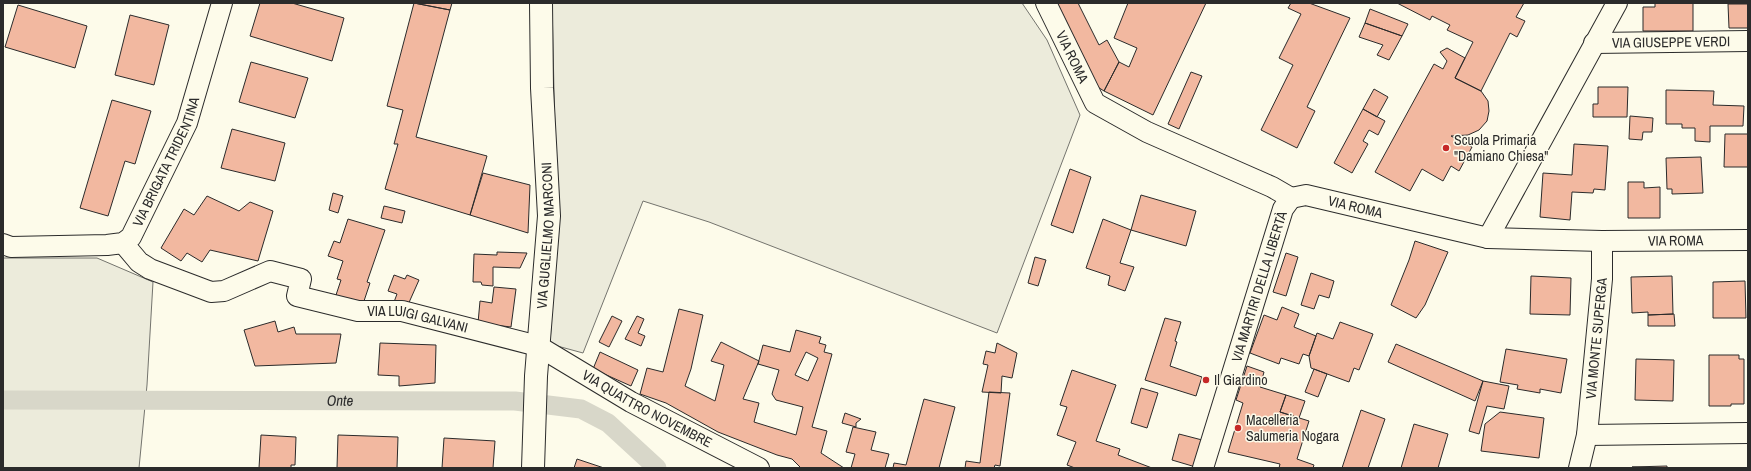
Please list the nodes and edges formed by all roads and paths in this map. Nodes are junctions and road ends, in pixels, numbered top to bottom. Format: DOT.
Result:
graph roads {
  1 [pos="222,3"];
  2 [pos="540,3"];
  3 [pos="1046,3"];
  4 [pos="1617,3"];
  5 [pos="1748,41"];
  6 [pos="1594,43"];
  7 [pos="1291,198"];
  8 [pos="1488,238"];
  9 [pos="1748,240"];
  10 [pos="1602,241"];
  11 [pos="123,243"];
  12 [pos="3,244"];
  13 [pos="538,346"];
  14 [pos="1748,433"];
  15 [pos="1587,435"];
  16 [pos="753,467"];
  17 [pos="533,468"];
  18 [pos="1203,468"];
  19 [pos="1579,468"];
  1 -- 11 [label="street, VIA BRIGATA TRIDENTINA"];
  2 -- 13 [label="main road, VIA GUGLIELMO MARCONI"];
  3 -- 7 [label="street, VIA ROMA"];
  4 -- 6 [label="street"];
  5 -- 6 [label="street, VIA GIUSEPPE VERDI"];
  6 -- 8 [label="street"];
  7 -- 8 [label="street, VIA ROMA"];
  7 -- 18 [label="street, VIA MARTIRI DELLA LIBERTÀ"];
  8 -- 10 [label="street, VIA ROMA"];
  9 -- 10 [label="street, VIA ROMA"];
  10 -- 15 [label="street, VIA MONTE SUPERGA"];
  11 -- 12 [label="street, VIA BRIGATA TRIDENTINA"];
  11 -- 13 [label="street, VIA LUIGI GALVANI"];
  13 -- 16 [label="street, VIA QUATTRO NOVEMBRE"];
  13 -- 17 [label="main road, VIA GUGLIELMO MARCONI"];
  14 -- 15 [label="street"];
  15 -- 19 [label="street, VIA MONTE SUPERGA"];
}
